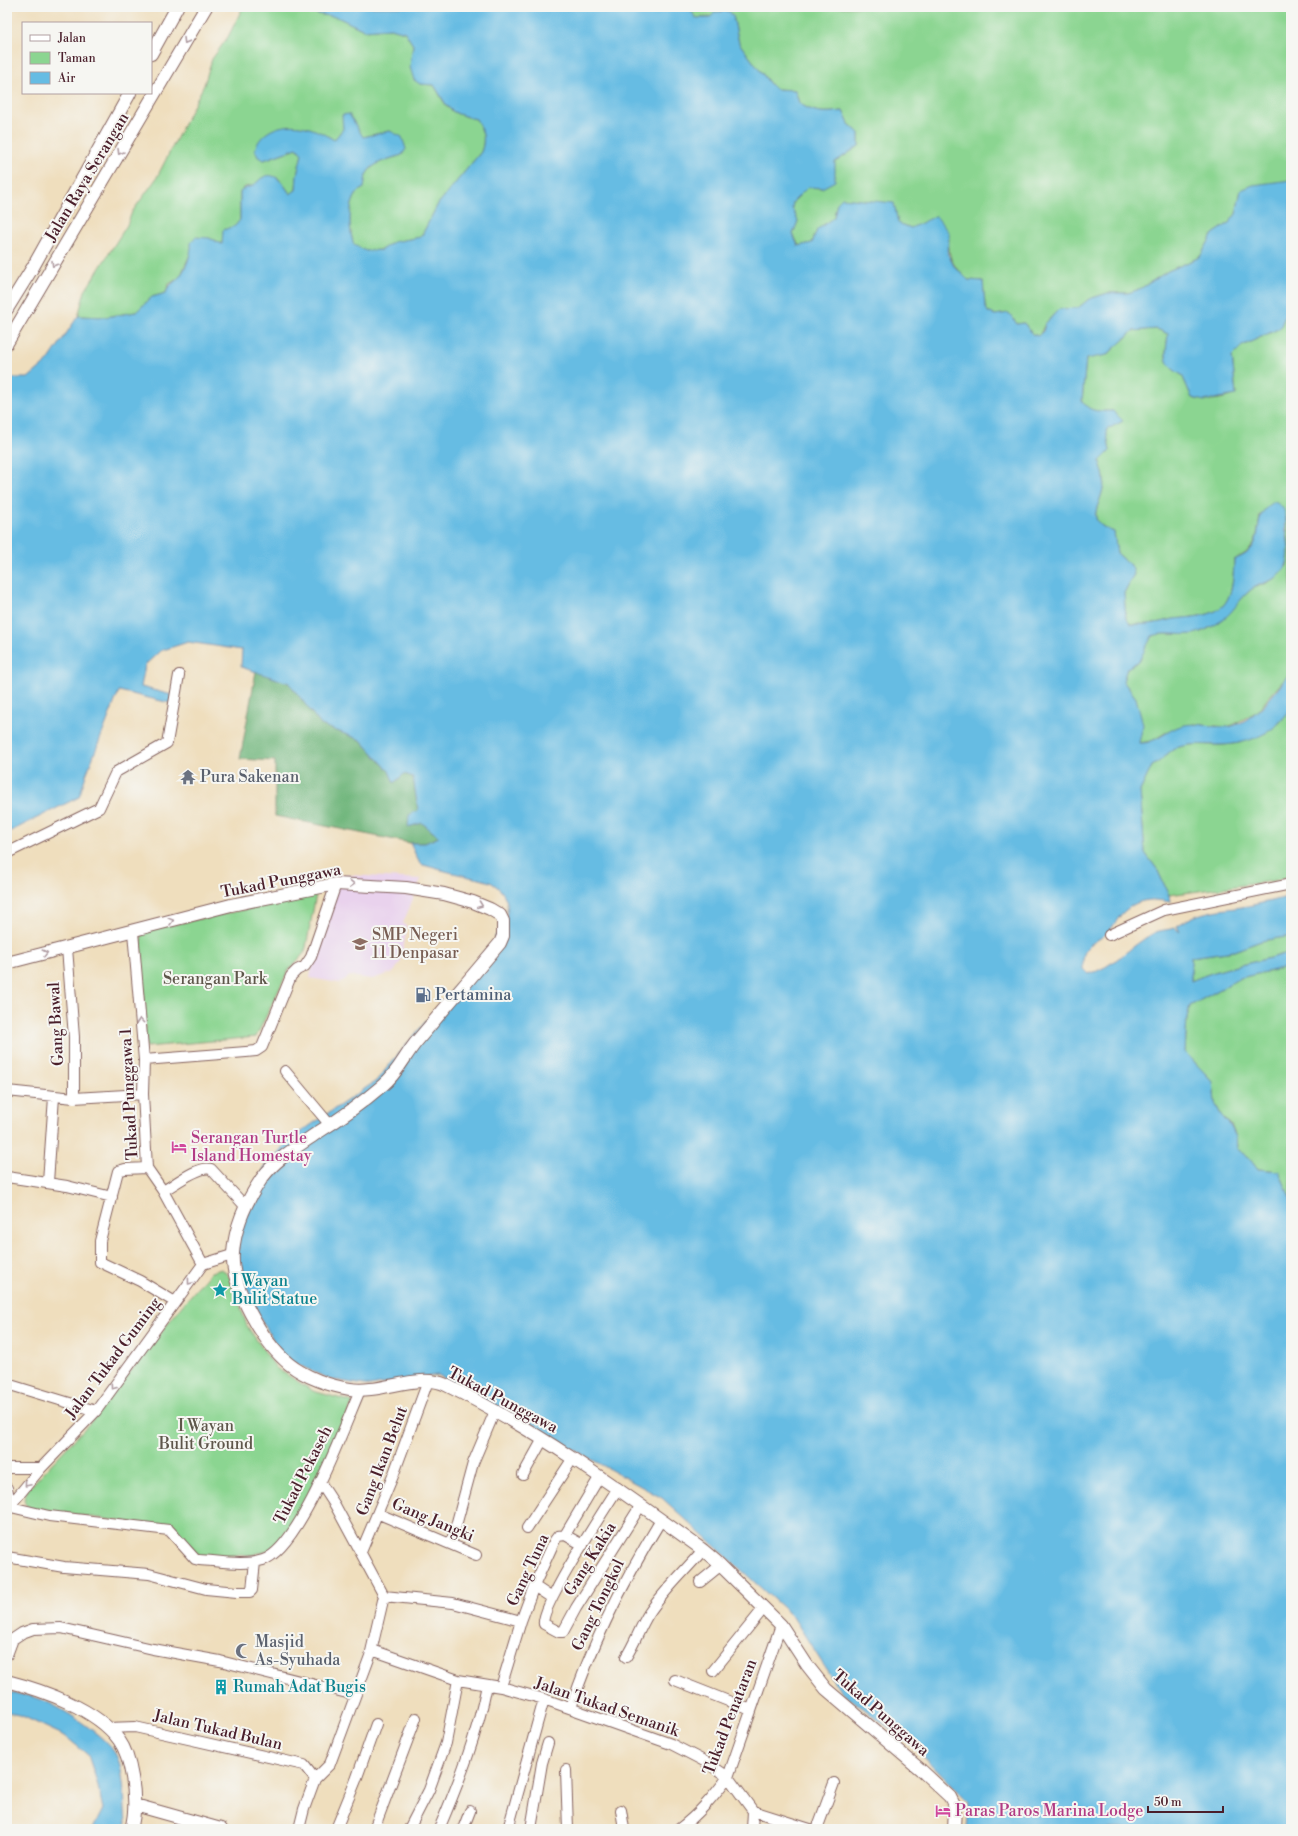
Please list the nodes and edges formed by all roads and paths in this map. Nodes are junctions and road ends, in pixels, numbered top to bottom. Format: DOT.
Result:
graph roads {
  1 [pos="177,7"];
  2 [pos="206,7"];
  3 [pos="152,52"];
  4 [pos="129,94"];
  5 [pos="23,284"];
  6 [pos="37,293"];
  7 [pos="7,310"];
  8 [pos="7,343"];
  9 [pos="179,675"];
  10 [pos="7,854"];
  11 [pos="336,884"];
  12 [pos="1291,884"];
  13 [pos="133,932"];
  14 [pos="1108,935"];
  15 [pos="67,948"];
  16 [pos="7,963"];
  17 [pos="144,1060"];
  18 [pos="285,1071"];
  19 [pos="7,1091"];
  20 [pos="144,1094"];
  21 [pos="54,1097"];
  22 [pos="74,1098"];
  23 [pos="330,1124"];
  24 [pos="147,1168"];
  25 [pos="7,1177"];
  26 [pos="48,1182"];
  27 [pos="163,1191"];
  28 [pos="112,1197"];
  29 [pos="245,1206"];
  30 [pos="232,1255"];
  31 [pos="203,1264"];
  32 [pos="175,1302"];
  33 [pos="428,1381"];
  34 [pos="7,1384"];
  35 [pos="360,1390"];
  36 [pos="96,1410"];
  37 [pos="495,1411"];
  38 [pos="543,1439"];
  39 [pos="573,1458"];
  40 [pos="7,1468"];
  41 [pos="41,1468"];
  42 [pos="523,1474"];
  43 [pos="600,1476"];
  44 [pos="320,1482"];
  45 [pos="7,1488"];
  46 [pos="618,1488"];
  47 [pos="642,1505"];
  48 [pos="9,1508"];
  49 [pos="378,1514"];
  50 [pos="661,1520"];
  51 [pos="527,1528"];
  52 [pos="565,1535"];
  53 [pos="451,1544"];
  54 [pos="583,1544"];
  55 [pos="703,1550"];
  56 [pos="361,1552"];
  57 [pos="476,1555"];
  58 [pos="7,1557"];
  59 [pos="255,1562"];
  60 [pos="721,1564"];
  61 [pos="700,1582"];
  62 [pos="534,1586"];
  63 [pos="384,1596"];
  64 [pos="552,1598"];
  65 [pos="764,1608"];
  66 [pos="521,1621"];
  67 [pos="781,1625"];
  68 [pos="372,1650"];
  69 [pos="7,1655"];
  70 [pos="626,1657"];
  71 [pos="713,1671"];
  72 [pos="458,1680"];
  73 [pos="675,1680"];
  74 [pos="7,1681"];
  75 [pos="488,1686"];
  76 [pos="501,1687"];
  77 [pos="355,1695"];
  78 [pos="544,1700"];
  79 [pos="571,1708"];
  80 [pos="751,1710"];
  81 [pos="416,1718"];
  82 [pos="376,1724"];
  83 [pos="108,1728"];
  84 [pos="548,1743"];
  85 [pos="566,1770"];
  86 [pos="728,1777"];
  87 [pos="315,1779"];
  88 [pos="834,1783"];
  89 [pos="135,1805"];
  90 [pos="621,1810"];
  91 [pos="470,1811"];
  92 [pos="753,1811"];
  93 [pos="785,1825"];
  94 [pos="131,1829"];
  95 [pos="222,1829"];
  96 [pos="299,1829"];
  97 [pos="336,1829"];
  98 [pos="374,1829"];
  99 [pos="409,1829"];
  100 [pos="438,1829"];
  101 [pos="463,1829"];
  102 [pos="508,1829"];
  103 [pos="531,1829"];
  104 [pos="568,1829"];
  105 [pos="624,1829"];
  106 [pos="679,1829"];
  107 [pos="752,1829"];
  108 [pos="810,1829"];
  109 [pos="817,1829"];
  110 [pos="954,1829"];
  1 -- 3 [label="street"];
  2 -- 6 [label="street, Jalan Raya Serangan, one-way"];
  4 -- 5 [label="street, Jalan Raya Serangan"];
  5 -- 6 [label="street"];
  5 -- 7 [label="street, Jalan Raya Serangan"];
  6 -- 8 [label="street, Jalan Raya Serangan"];
  9 -- 10 [label="street"];
  13 -- 11 [label="street, Tukad Punggawa, one-way"];
  11 -- 17 [label="street"];
  11 -- 23 [label="street, Tukad Punggawa, one-way"];
  12 -- 14 [label="street"];
  13 -- 15 [label="street, Tukad Punggawa"];
  17 -- 13 [label="street, Tukad Punggawa 1, one-way"];
  16 -- 15 [label="street, Tukad Punggawa, one-way"];
  15 -- 22 [label="street, Gang Bawal"];
  17 -- 20 [label="street, Tukad Punggawa 1"];
  18 -- 23 [label="street"];
  19 -- 21 [label="street"];
  20 -- 22 [label="street"];
  20 -- 24 [label="street, Tukad Punggawa 1"];
  21 -- 22 [label="street"];
  21 -- 26 [label="street"];
  23 -- 29 [label="street, Tukad Punggawa"];
  24 -- 27 [label="street, Tukad Punggawa 1"];
  24 -- 28 [label="street"];
  25 -- 26 [label="street"];
  26 -- 28 [label="street"];
  27 -- 29 [label="street"];
  27 -- 31 [label="street, Tukad Punggawa 1"];
  28 -- 32 [label="street"];
  29 -- 30 [label="street, Tukad Punggawa"];
  30 -- 31 [label="street"];
  30 -- 35 [label="street, Tukad Punggawa"];
  31 -- 32 [label="street, Jalan Tukad Guming, one-way"];
  32 -- 36 [label="street, Jalan Tukad Guming, one-way"];
  33 -- 35 [label="street, Tukad Punggawa"];
  33 -- 37 [label="street, Tukad Punggawa"];
  33 -- 49 [label="street, Gang Ikan Belut"];
  34 -- 36 [label="street"];
  35 -- 44 [label="street, Tukad Pekaseh"];
  36 -- 41 [label="street, Jalan Tukad Guming"];
  37 -- 38 [label="street, Tukad Punggawa"];
  37 -- 53 [label="street"];
  38 -- 39 [label="street, Tukad Punggawa"];
  38 -- 42 [label="street"];
  39 -- 43 [label="street, Tukad Punggawa"];
  39 -- 51 [label="street"];
  40 -- 41 [label="street"];
  41 -- 48 [label="street, Jalan Tukad Guming, one-way"];
  43 -- 46 [label="street, Tukad Punggawa"];
  43 -- 52 [label="street, Gang Tuna"];
  44 -- 56 [label="street"];
  44 -- 59 [label="street, Tukad Pekaseh"];
  45 -- 48 [label="street"];
  46 -- 47 [label="street, Tukad Punggawa"];
  46 -- 54 [label="street"];
  47 -- 50 [label="street, Tukad Punggawa"];
  47 -- 64 [label="street, Gang Kakia"];
  48 -- 59 [label="street, Tukad Pekaseh"];
  49 -- 53 [label="street, Gang Jangki"];
  49 -- 56 [label="street, Gang Ikan Belut"];
  50 -- 55 [label="street, Tukad Punggawa"];
  50 -- 79 [label="street, Gang Tongkol"];
  52 -- 54 [label="street"];
  52 -- 62 [label="street, Gang Tuna"];
  53 -- 57 [label="street, Gang Jangki"];
  54 -- 64 [label="street"];
  55 -- 65 [label="street, Tukad Punggawa"];
  55 -- 70 [label="street"];
  56 -- 63 [label="street"];
  58 -- 59 [label="street"];
  60 -- 61 [label="street"];
  62 -- 64 [label="street"];
  62 -- 66 [label="street, Gang Tuna"];
  63 -- 66 [label="street"];
  63 -- 68 [label="street"];
  65 -- 67 [label="street, Tukad Punggawa"];
  65 -- 71 [label="street"];
  66 -- 76 [label="street, Gang Tuna"];
  67 -- 80 [label="street, Tukad Penataran"];
  67 -- 110 [label="street, Tukad Punggawa"];
  68 -- 72 [label="street, Jalan Tukad Semanik"];
  68 -- 77 [label="street"];
  69 -- 77 [label="street"];
  72 -- 75 [label="street, Jalan Tukad Semanik"];
  72 -- 99 [label="street"];
  73 -- 80 [label="street"];
  74 -- 83 [label="street"];
  75 -- 76 [label="street, Jalan Tukad Semanik"];
  75 -- 100 [label="street"];
  76 -- 78 [label="street, Jalan Tukad Semanik"];
  77 -- 87 [label="street"];
  78 -- 79 [label="street, Jalan Tukad Semanik"];
  78 -- 102 [label="street"];
  79 -- 86 [label="street, Jalan Tukad Semanik"];
  80 -- 86 [label="street, Tukad Penataran"];
  81 -- 98 [label="street"];
  82 -- 97 [label="street"];
  83 -- 87 [label="street, Jalan Tukad Bulan"];
  83 -- 89 [label="street"];
  84 -- 103 [label="street"];
  85 -- 104 [label="street"];
  86 -- 92 [label="street, Jalan Tukad Semanik"];
  86 -- 106 [label="street, Tukad Penataran"];
  87 -- 96 [label="street"];
  88 -- 109 [label="street"];
  89 -- 94 [label="street"];
  89 -- 95 [label="street"];
  90 -- 105 [label="street"];
  91 -- 101 [label="street"];
  92 -- 93 [label="street"];
  92 -- 107 [label="street"];
  93 -- 108 [label="street"];
}
